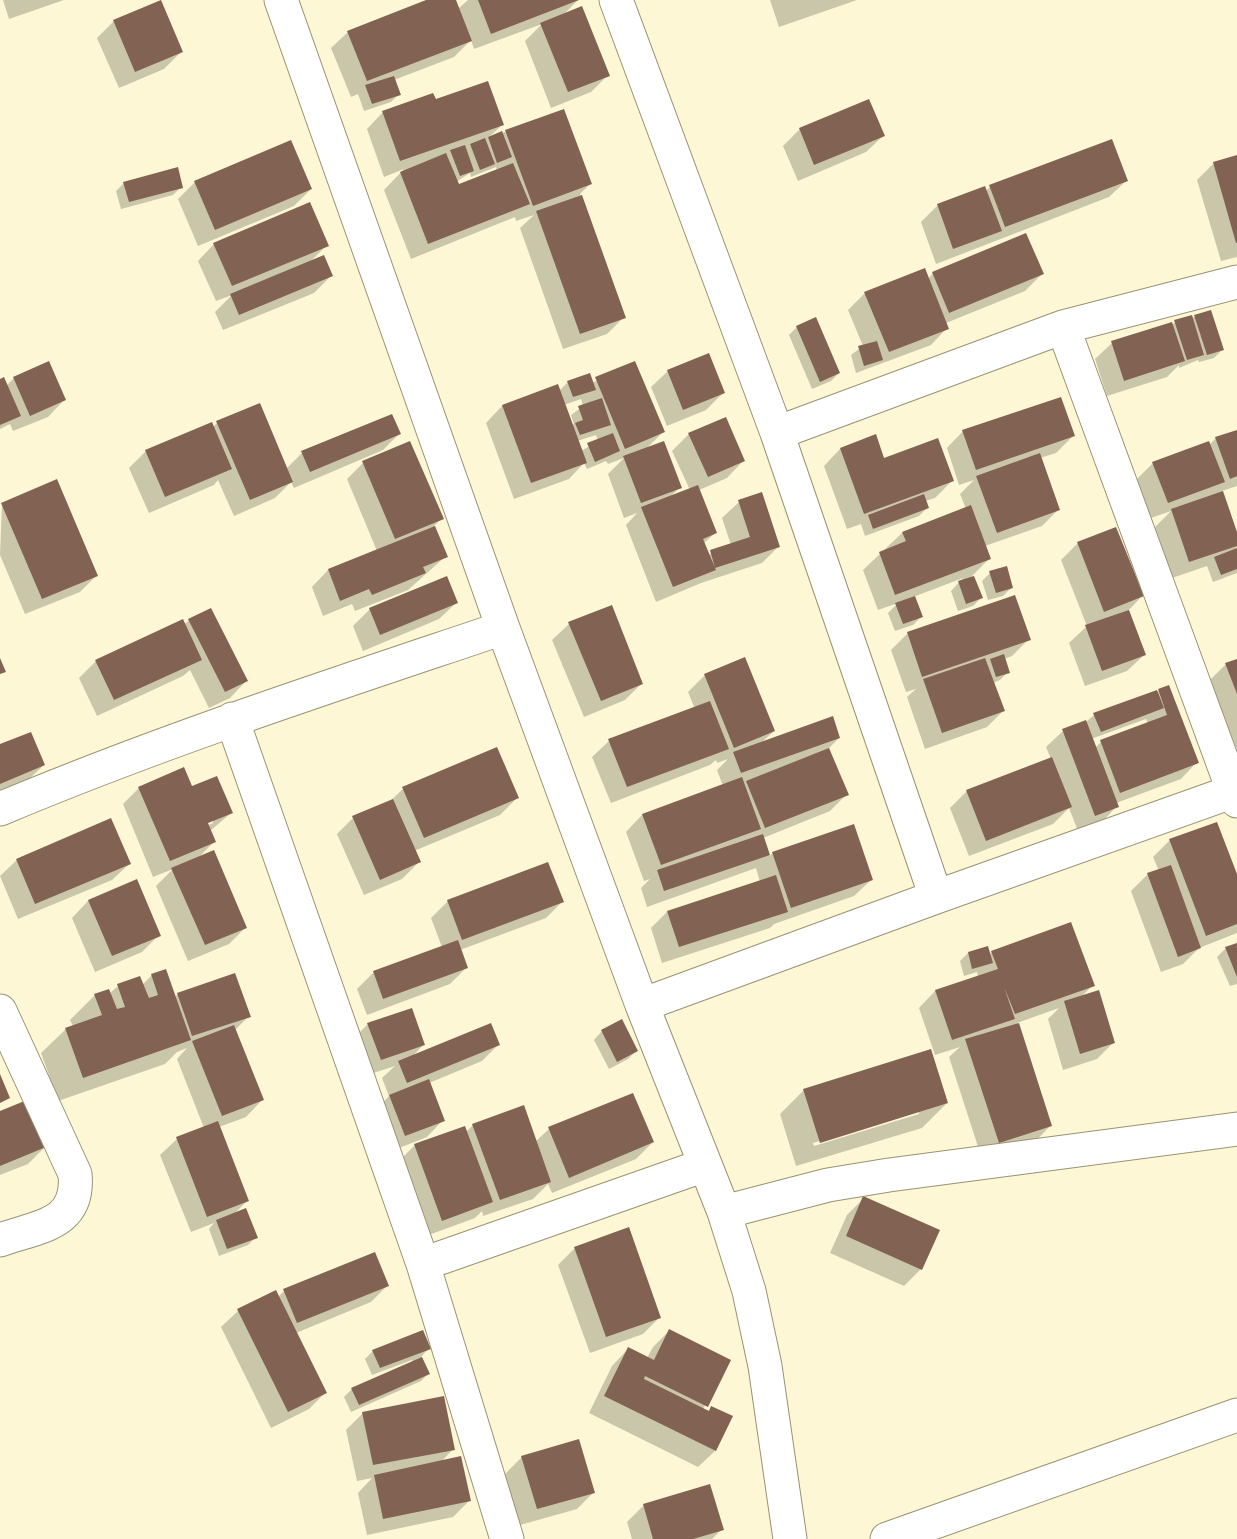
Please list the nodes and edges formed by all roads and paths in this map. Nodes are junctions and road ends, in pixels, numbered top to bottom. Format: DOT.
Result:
graph roads {
  1 [pos="281,0"];
  2 [pos="616,0"];
  3 [pos="1237,282"];
  4 [pos="1063,327"];
  5 [pos="777,433"];
  6 [pos="503,628"];
  7 [pos="232,719"];
  8 [pos="1235,796"];
  9 [pos="0,809"];
  10 [pos="936,897"];
  11 [pos="642,1005"];
  12 [pos="0,1011"];
  13 [pos="1237,1129"];
  14 [pos="705,1166"];
  15 [pos="724,1212"];
  16 [pos="0,1240"];
  17 [pos="423,1264"];
  18 [pos="1237,1415"];
  19 [pos="507,1539"];
  20 [pos="790,1539"];
  21 [pos="887,1539"];
  1 -- 6 [label="street"];
  2 -- 5 [label="street"];
  3 -- 4 [label="street"];
  4 -- 5 [label="street"];
  4 -- 8 [label="street"];
  5 -- 10 [label="street"];
  6 -- 7 [label="street"];
  6 -- 11 [label="street"];
  7 -- 9 [label="street"];
  7 -- 17 [label="street"];
  8 -- 10 [label="street"];
  10 -- 11 [label="street"];
  11 -- 14 [label="street"];
  12 -- 16 [label="street"];
  13 -- 15 [label="street"];
  14 -- 15 [label="street"];
  14 -- 17 [label="street"];
  15 -- 20 [label="street"];
  17 -- 19 [label="street"];
  18 -- 21 [label="street"];
}
